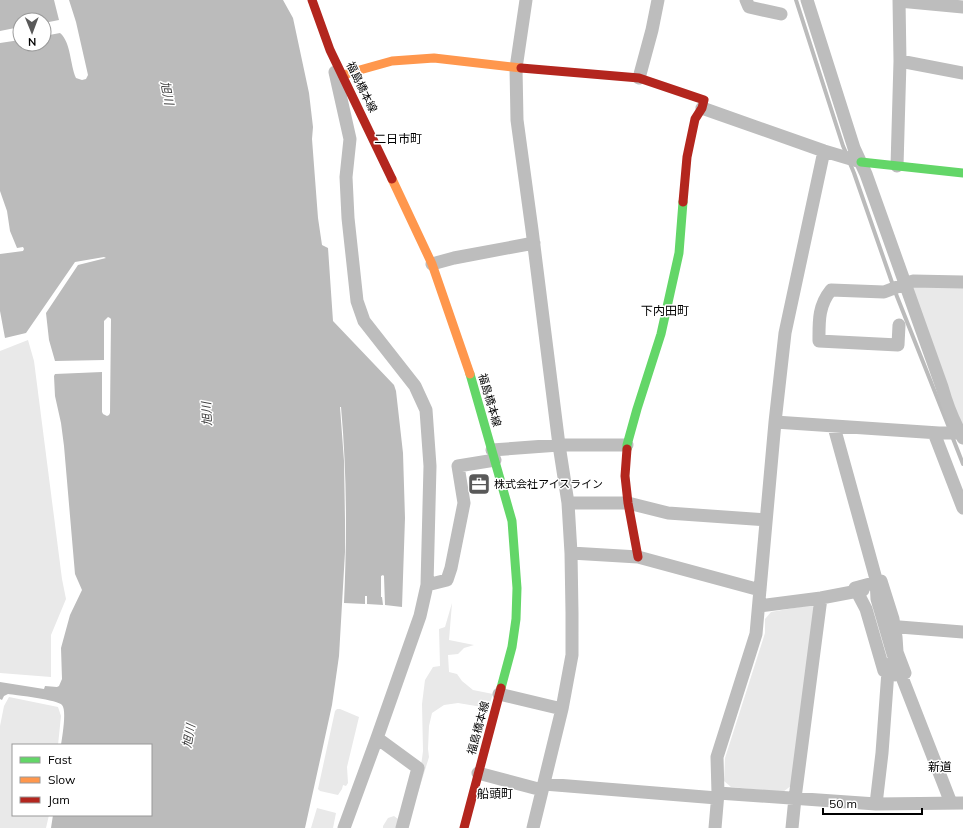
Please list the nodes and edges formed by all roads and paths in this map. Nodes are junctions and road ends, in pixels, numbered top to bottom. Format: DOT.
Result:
graph roads {
  1 [pos="312,0"];
  2 [pos="526,0"];
  3 [pos="658,0"];
  4 [pos="746,0"];
  5 [pos="807,0"];
  6 [pos="899,0"];
  7 [pos="963,6"];
  8 [pos="781,14"];
  9 [pos="330,50"];
  10 [pos="900,61"];
  11 [pos="516,68"];
  12 [pos="963,73"];
  13 [pos="343,76"];
  14 [pos="639,78"];
  15 [pos="702,108"];
  16 [pos="824,151"];
  17 [pos="859,161"];
  18 [pos="897,166"];
  19 [pos="963,173"];
  20 [pos="534,243"];
  21 [pos="432,264"];
  22 [pos="963,282"];
  23 [pos="904,284"];
  24 [pos="898,325"];
  25 [pos="775,422"];
  26 [pos="834,427"];
  27 [pos="936,433"];
  28 [pos="961,434"];
  29 [pos="559,445"];
  30 [pos="627,445"];
  31 [pos="494,455"];
  32 [pos="568,503"];
  33 [pos="628,503"];
  34 [pos="963,508"];
  35 [pos="766,520"];
  36 [pos="571,553"];
  37 [pos="638,558"];
  38 [pos="427,585"];
  39 [pos="876,585"];
  40 [pos="760,590"];
  41 [pos="857,591"];
  42 [pos="821,598"];
  43 [pos="758,606"];
  44 [pos="890,627"];
  45 [pos="963,632"];
  46 [pos="895,673"];
  47 [pos="499,694"];
  48 [pos="562,709"];
  49 [pos="377,738"];
  50 [pos="478,773"];
  51 [pos="543,787"];
  52 [pos="718,795"];
  53 [pos="795,798"];
  54 [pos="957,803"];
  55 [pos="876,804"];
  56 [pos="344,828"];
  57 [pos="402,828"];
  58 [pos="464,828"];
  59 [pos="533,828"];
  60 [pos="715,828"];
  61 [pos="792,828"];
  1 -- 9 [label="street, 福島橋本線"];
  2 -- 11 [label="street"];
  3 -- 14 [label="street"];
  4 -- 8 [label="street"];
  5 -- 17 [label="street"];
  6 -- 7 [label="street"];
  6 -- 10 [label="street"];
  9 -- 13 [label="street, 福島橋本線"];
  9 -- 38 [label="street"];
  10 -- 12 [label="street"];
  10 -- 18 [label="street"];
  11 -- 13 [label="street"];
  11 -- 14 [label="street"];
  11 -- 20 [label="street"];
  13 -- 21 [label="street, 福島橋本線"];
  14 -- 15 [label="street"];
  15 -- 16 [label="street"];
  15 -- 30 [label="street"];
  16 -- 17 [label="street"];
  16 -- 25 [label="street"];
  17 -- 18 [label="street"];
  17 -- 23 [label="street"];
  18 -- 19 [label="street"];
  20 -- 21 [label="street"];
  20 -- 29 [label="street"];
  21 -- 31 [label="street, 福島橋本線"];
  22 -- 23 [label="street"];
  23 -- 24 [label="street"];
  23 -- 28 [label="street"];
  25 -- 26 [label="street"];
  25 -- 35 [label="street"];
  26 -- 27 [label="street"];
  26 -- 39 [label="street"];
  27 -- 28 [label="street"];
  27 -- 34 [label="street"];
  29 -- 30 [label="street"];
  29 -- 31 [label="street"];
  29 -- 32 [label="street"];
  30 -- 33 [label="street"];
  31 -- 38 [label="street"];
  31 -- 47 [label="street, 福島橋本線"];
  32 -- 33 [label="street"];
  32 -- 36 [label="street"];
  33 -- 35 [label="street"];
  33 -- 37 [label="street"];
  35 -- 40 [label="street"];
  36 -- 37 [label="street"];
  36 -- 48 [label="street"];
  37 -- 40 [label="street"];
  38 -- 49 [label="street"];
  39 -- 41 [label="street"];
  39 -- 44 [label="street"];
  40 -- 43 [label="street"];
  41 -- 42 [label="street"];
  41 -- 46 [label="street"];
  42 -- 43 [label="street"];
  42 -- 53 [label="street"];
  43 -- 52 [label="street"];
  44 -- 45 [label="street"];
  44 -- 46 [label="street"];
  44 -- 46 [label="street"];
  46 -- 54 [label="street"];
  46 -- 55 [label="street"];
  47 -- 48 [label="street"];
  47 -- 50 [label="street, 福島橋本線"];
  48 -- 51 [label="street"];
  49 -- 56 [label="street"];
  49 -- 57 [label="street"];
  50 -- 51 [label="street"];
  50 -- 58 [label="street, 福島橋本線"];
  51 -- 52 [label="street"];
  51 -- 59 [label="street"];
  52 -- 53 [label="street"];
  52 -- 60 [label="street"];
  53 -- 55 [label="street"];
  53 -- 61 [label="street"];
  54 -- 55 [label="street"];
}
